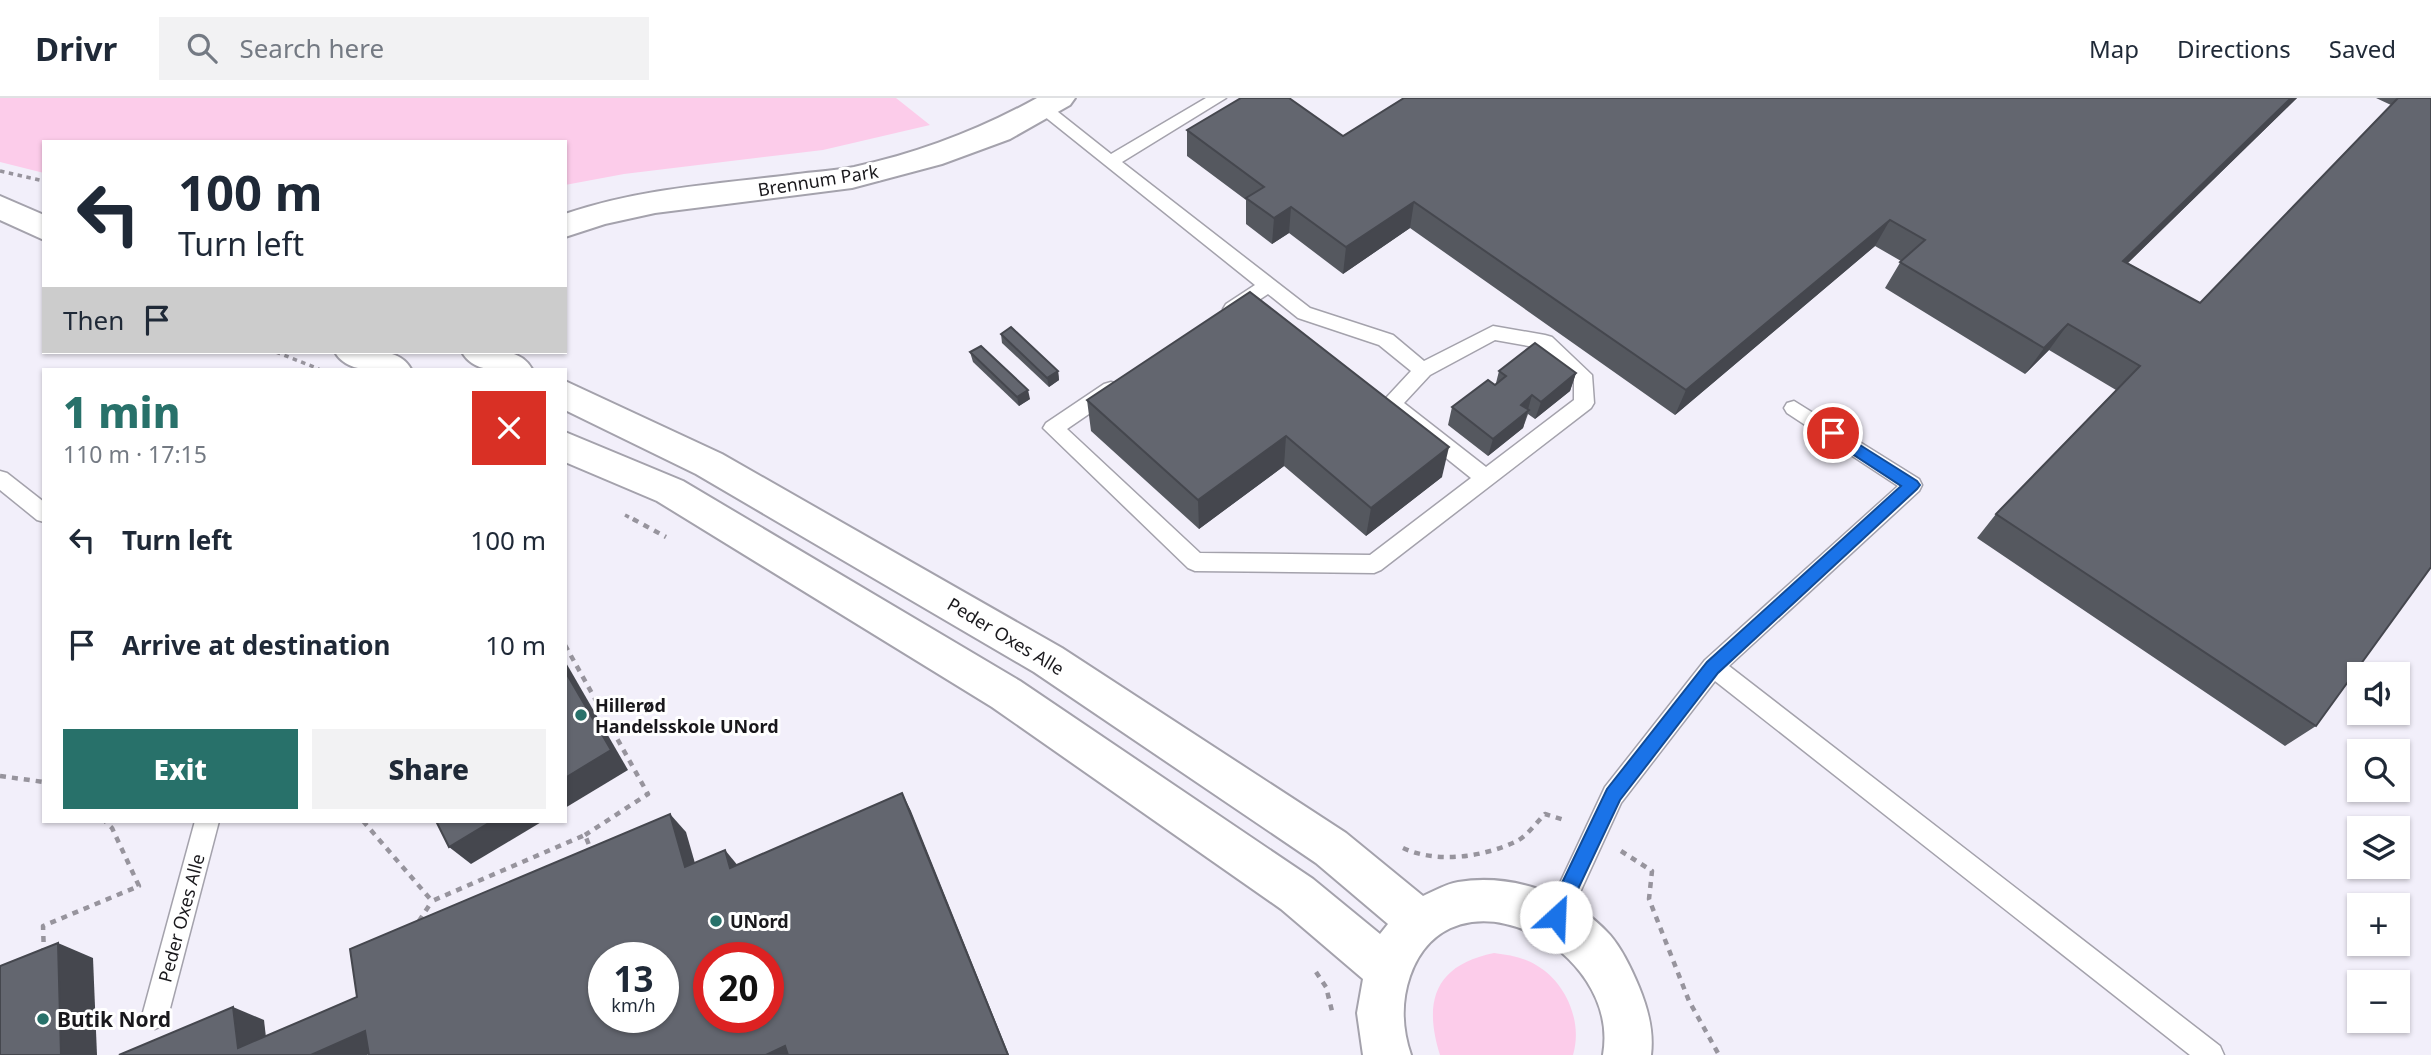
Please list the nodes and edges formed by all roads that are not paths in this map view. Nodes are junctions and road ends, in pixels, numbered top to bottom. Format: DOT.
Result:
graph roads {
  1 [pos="1218,98"];
  2 [pos="1051,103"];
  3 [pos="1111,161"];
  4 [pos="0,197"];
  5 [pos="42,202"];
  6 [pos="0,207"];
  7 [pos="567,225"];
  8 [pos="42,228"];
  9 [pos="1268,285"];
  10 [pos="1211,323"];
  11 [pos="483,354"];
  12 [pos="512,368"];
  13 [pos="1423,370"];
  14 [pos="1132,375"];
  15 [pos="567,395"];
  16 [pos="1794,408"];
  17 [pos="567,447"];
  18 [pos="1485,478"];
  19 [pos="0,479"];
  20 [pos="42,512"];
  21 [pos="1713,667"];
  22 [pos="205,823"];
  23 [pos="1556,917"];
  24 [pos="1420,922"];
  25 [pos="1386,968"];
  26 [pos="155,1016"];
  27 [pos="1387,1055"];
  28 [pos="1627,1055"];
  29 [pos="2211,1055"];
  1 -- 3 [label="lane"];
  2 -- 3 [label="lane"];
  2 -- 7 [label="street, Brennum Park"];
  3 -- 9 [label="lane"];
  4 -- 5 [label="street"];
  6 -- 8 [label="street"];
  9 -- 10 [label="lane"];
  9 -- 13 [label="lane"];
  11 -- 12 [label="street"];
  13 -- 18 [label="lane"];
  13 -- 18 [label="lane"];
  14 -- 18 [label="lane"];
  15 -- 24 [label="street, Peder Oxes Alle"];
  16 -- 21 [label="lane"];
  17 -- 25 [label="street"];
  19 -- 20 [label="lane"];
  21 -- 23 [label="lane"];
  21 -- 29 [label="lane"];
  22 -- 26 [label="lane, Peder Oxes Alle"];
  23 -- 24 [label="street"];
  23 -- 28 [label="street"];
  24 -- 25 [label="street"];
  25 -- 27 [label="street"];
}
